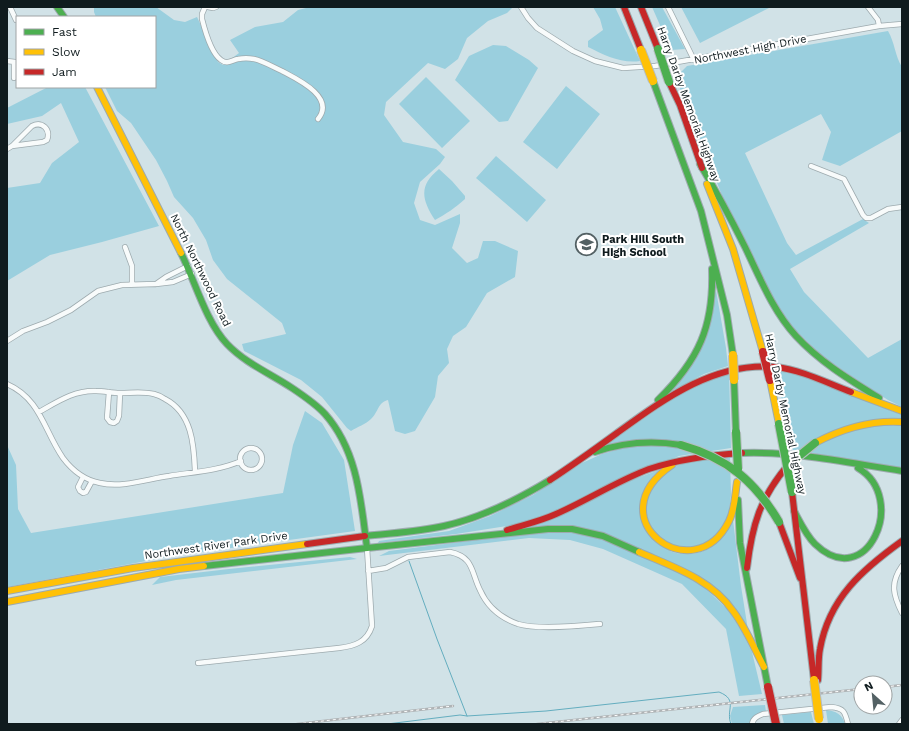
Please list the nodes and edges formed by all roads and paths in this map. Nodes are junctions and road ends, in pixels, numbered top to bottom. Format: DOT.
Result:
graph roads {
  1 [pos="10,7"];
  2 [pos="206,7"];
  3 [pos="216,7"];
  4 [pos="522,7"];
  5 [pos="624,7"];
  6 [pos="641,7"];
  7 [pos="668,7"];
  8 [pos="868,7"];
  9 [pos="16,20"];
  10 [pos="902,24"];
  11 [pos="879,26"];
  12 [pos="694,60"];
  13 [pos="7,61"];
  14 [pos="16,62"];
  15 [pos="14,78"];
  16 [pos="98,88"];
  17 [pos="318,119"];
  18 [pos="12,146"];
  19 [pos="7,149"];
  20 [pos="700,164"];
  21 [pos="811,166"];
  22 [pos="902,207"];
  23 [pos="125,247"];
  24 [pos="711,248"];
  25 [pos="188,266"];
  26 [pos="192,274"];
  27 [pos="156,284"];
  28 [pos="132,285"];
  29 [pos="7,341"];
  30 [pos="7,384"];
  31 [pos="109,392"];
  32 [pos="120,393"];
  33 [pos="891,406"];
  34 [pos="39,412"];
  35 [pos="902,412"];
  36 [pos="902,422"];
  37 [pos="630,423"];
  38 [pos="683,459"];
  39 [pos="579,460"];
  40 [pos="241,461"];
  41 [pos="840,462"];
  42 [pos="902,471"];
  43 [pos="195,472"];
  44 [pos="83,477"];
  45 [pos="92,481"];
  46 [pos="737,482"];
  47 [pos="885,489"];
  48 [pos="794,511"];
  49 [pos="491,535"];
  50 [pos="365,536"];
  51 [pos="902,541"];
  52 [pos="878,546"];
  53 [pos="366,548"];
  54 [pos="902,566"];
  55 [pos="368,571"];
  56 [pos="746,574"];
  57 [pos="803,584"];
  58 [pos="7,591"];
  59 [pos="7,602"];
  60 [pos="902,613"];
  61 [pos="600,624"];
  62 [pos="198,663"];
  63 [pos="764,667"];
  64 [pos="816,680"];
  65 [pos="902,720"];
  66 [pos="820,722"];
  67 [pos="752,724"];
  68 [pos="776,724"];
  69 [pos="848,724"];
  70 [pos="899,724"];
  1 -- 9 [label="street"];
  2 -- 3 [label="street"];
  2 -- 17 [label="street"];
  4 -- 12 [label="street, Northwest High Drive"];
  5 -- 24 [label="main road, bridge"];
  6 -- 20 [label="main road, Harry Darby Memorial Highway, bridge"];
  7 -- 12 [label="street"];
  8 -- 11 [label="street"];
  10 -- 11 [label="street, Northwest High Drive"];
  11 -- 12 [label="street, Northwest High Drive"];
  13 -- 14 [label="street"];
  14 -- 15 [label="street"];
  16 -- 25 [label="main road, North Northwood Road"];
  18 -- 18 [label="street"];
  18 -- 19 [label="street"];
  20 -- 33 [label="main road"];
  20 -- 48 [label="main road, Harry Darby Memorial Highway, bridge"];
  21 -- 22 [label="street"];
  23 -- 28 [label="street"];
  24 -- 37 [label="main road"];
  24 -- 46 [label="main road, bridge"];
  25 -- 26 [label="main road, North Northwood Road"];
  25 -- 27 [label="street"];
  26 -- 27 [label="street"];
  26 -- 50 [label="main road, North Northwood Road"];
  27 -- 28 [label="street"];
  28 -- 29 [label="street"];
  30 -- 34 [label="street"];
  31 -- 32 [label="street"];
  31 -- 32 [label="street"];
  31 -- 34 [label="street"];
  32 -- 43 [label="street"];
  33 -- 35 [label="main road"];
  33 -- 37 [label="main road"];
  34 -- 44 [label="street"];
  36 -- 56 [label="main road, bridge"];
  37 -- 39 [label="main road"];
  38 -- 41 [label="main road"];
  38 -- 46 [label="main road"];
  38 -- 49 [label="main road"];
  39 -- 50 [label="main road, Northwest River Park Drive"];
  39 -- 57 [label="main road, bridge"];
  40 -- 40 [label="street"];
  40 -- 43 [label="street"];
  41 -- 42 [label="main road"];
  41 -- 47 [label="main road"];
  43 -- 45 [label="street"];
  44 -- 45 [label="street"];
  44 -- 45 [label="street"];
  46 -- 56 [label="main road"];
  48 -- 52 [label="main road"];
  48 -- 57 [label="main road, Harry Darby Memorial Highway"];
  49 -- 53 [label="main road, Northwest River Park Drive"];
  49 -- 63 [label="main road"];
  50 -- 53 [label="main road, North Northwood Road"];
  50 -- 58 [label="main road, Northwest River Park Drive"];
  51 -- 64 [label="main road"];
  53 -- 55 [label="street"];
  53 -- 59 [label="main road, Northwest River Park Drive"];
  54 -- 60 [label="street"];
  55 -- 61 [label="street"];
  55 -- 62 [label="street"];
  56 -- 63 [label="main road"];
  57 -- 64 [label="main road, Harry Darby Memorial Highway"];
  63 -- 68 [label="main road, bridge"];
  64 -- 66 [label="main road, Harry Darby Memorial Highway, bridge"];
  65 -- 70 [label="street"];
  67 -- 69 [label="street"];
}
